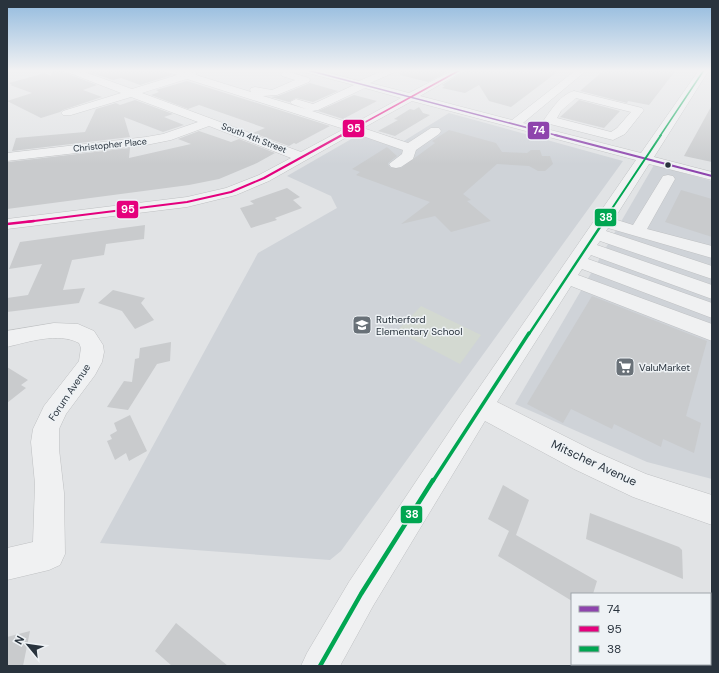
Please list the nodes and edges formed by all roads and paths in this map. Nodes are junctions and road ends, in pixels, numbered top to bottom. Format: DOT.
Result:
graph roads {
  1 [pos="105,101"];
  2 [pos="155,101"];
  3 [pos="281,101"];
  4 [pos="284,101"];
  5 [pos="328,101"];
  6 [pos="384,101"];
  7 [pos="390,101"];
  8 [pos="450,101"];
  9 [pos="543,101"];
  10 [pos="566,101"];
  11 [pos="589,101"];
  12 [pos="604,101"];
  13 [pos="676,101"];
  14 [pos="618,105"];
  15 [pos="535,108"];
  16 [pos="555,112"];
  17 [pos="67,113"];
  18 [pos="362,115"];
  19 [pos="631,120"];
  20 [pos="210,122"];
  21 [pos="514,124"];
  22 [pos="654,126"];
  23 [pos="353,128"];
  24 [pos="435,131"];
  25 [pos="410,148"];
  26 [pos="7,157"];
  27 [pos="302,157"];
  28 [pos="644,159"];
  29 [pos="396,164"];
  30 [pos="671,173"];
  31 [pos="712,176"];
  32 [pos="712,190"];
  33 [pos="7,224"];
  34 [pos="637,232"];
  35 [pos="586,248"];
  36 [pos="712,252"];
  37 [pos="712,273"];
  38 [pos="712,292"];
  39 [pos="712,311"];
  40 [pos="712,333"];
  41 [pos="7,339"];
  42 [pos="481,406"];
  43 [pos="712,510"];
  44 [pos="7,564"];
  45 [pos="320,666"];
  1 -- 17 [label="street"];
  2 -- 20 [label="street, South 4th Street"];
  3 -- 23 [label="street"];
  4 -- 5 [label="street"];
  6 -- 18 [label="street"];
  7 -- 18 [label="street"];
  8 -- 21 [label="street"];
  9 -- 15 [label="street"];
  10 -- 16 [label="street"];
  11 -- 14 [label="street"];
  12 -- 14 [label="street"];
  13 -- 22 [label="street"];
  14 -- 19 [label="street"];
  15 -- 16 [label="street"];
  15 -- 21 [label="street"];
  16 -- 19 [label="street"];
  18 -- 23 [label="street"];
  19 -- 22 [label="street"];
  20 -- 26 [label="street, Christopher Place"];
  20 -- 27 [label="street, South 4th Street"];
  21 -- 28 [label="street"];
  22 -- 28 [label="street"];
  23 -- 25 [label="street"];
  23 -- 27 [label="street"];
  24 -- 25 [label="street"];
  25 -- 29 [label="street"];
  27 -- 33 [label="street"];
  28 -- 30 [label="street"];
  28 -- 35 [label="street"];
  30 -- 31 [label="street"];
  30 -- 32 [label="street"];
  30 -- 34 [label="street"];
  34 -- 35 [label="street"];
  34 -- 36 [label="street"];
  35 -- 37 [label="street"];
  35 -- 38 [label="street"];
  35 -- 39 [label="street"];
  35 -- 40 [label="street"];
  35 -- 42 [label="street"];
  41 -- 44 [label="street, Forum Avenue"];
  42 -- 43 [label="street, Mitscher Avenue"];
  42 -- 45 [label="street"];
}
